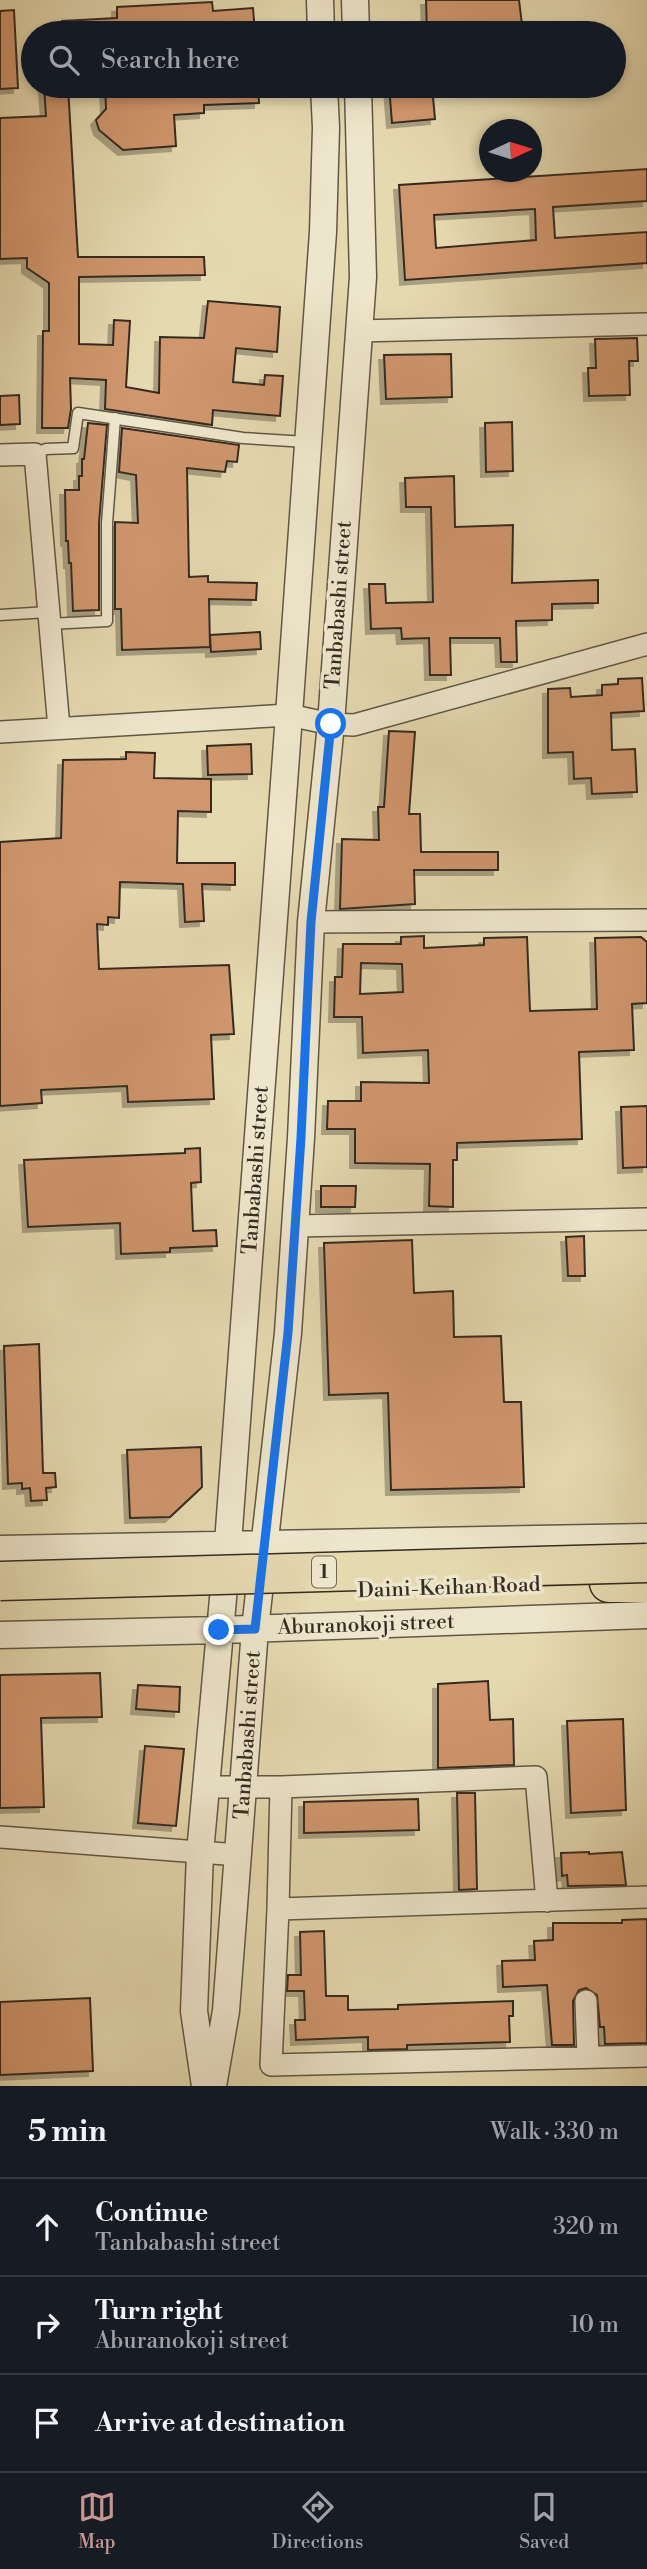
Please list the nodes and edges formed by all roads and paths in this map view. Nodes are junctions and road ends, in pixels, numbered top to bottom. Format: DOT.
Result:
graph roads {
  1 [pos="320,0"];
  2 [pos="355,0"];
  3 [pos="321,21"];
  4 [pos="356,21"];
  5 [pos="325,98"];
  6 [pos="358,98"];
  7 [pos="647,324"];
  8 [pos="316,329"];
  9 [pos="359,331"];
  10 [pos="115,418"];
  11 [pos="308,442"];
  12 [pos="350,445"];
  13 [pos="35,454"];
  14 [pos="0,455"];
  15 [pos="0,615"];
  16 [pos="48,618"];
  17 [pos="647,645"];
  18 [pos="289,715"];
  19 [pos="331,724"];
  20 [pos="59,728"];
  21 [pos="0,732"];
  22 [pos="274,920"];
  23 [pos="647,920"];
  24 [pos="311,922"];
  25 [pos="647,1219"];
  26 [pos="251,1225"];
  27 [pos="295,1226"];
  28 [pos="647,1537"];
  29 [pos="228,1543"];
  30 [pos="262,1545"];
  31 [pos="0,1549"];
  32 [pos="647,1563"];
  33 [pos="0,1581"];
  34 [pos="647,1583"];
  35 [pos="0,1602"];
  36 [pos="647,1615"];
  37 [pos="255,1629"];
  38 [pos="219,1630"];
  39 [pos="0,1635"];
  40 [pos="206,1787"];
  41 [pos="245,1787"];
  42 [pos="281,1787"];
  43 [pos="0,1837"];
  44 [pos="200,1853"];
  45 [pos="239,1856"];
  46 [pos="647,1898"];
  47 [pos="547,1901"];
  48 [pos="278,1909"];
  49 [pos="586,2001"];
  50 [pos="647,2056"];
  51 [pos="588,2057"];
  52 [pos="205,2086"];
  53 [pos="213,2086"];
  1 -- 3 [label="street"];
  2 -- 4 [label="street"];
  5 -- 8 [label="street, Tanbabashi street"];
  6 -- 9 [label="street, Tanbabashi street"];
  7 -- 9 [label="street"];
  8 -- 9 [label="street"];
  8 -- 11 [label="street, Tanbabashi street"];
  9 -- 12 [label="street, Tanbabashi street"];
  10 -- 11 [label="lane"];
  10 -- 13 [label="lane"];
  10 -- 16 [label="lane"];
  11 -- 12 [label="street"];
  11 -- 18 [label="street, Tanbabashi street"];
  12 -- 19 [label="street, Tanbabashi street"];
  13 -- 14 [label="street"];
  13 -- 16 [label="street"];
  15 -- 16 [label="lane"];
  16 -- 20 [label="street"];
  17 -- 19 [label="street"];
  18 -- 19 [label="street"];
  18 -- 20 [label="street"];
  18 -- 22 [label="street, Tanbabashi street"];
  19 -- 24 [label="street, Tanbabashi street"];
  20 -- 21 [label="street"];
  22 -- 24 [label="street"];
  22 -- 26 [label="street, Tanbabashi street"];
  23 -- 24 [label="street"];
  24 -- 27 [label="street, Tanbabashi street"];
  25 -- 27 [label="street"];
  26 -- 27 [label="street"];
  26 -- 29 [label="street, Tanbabashi street"];
  27 -- 30 [label="street, Tanbabashi street"];
  28 -- 30 [label="street"];
  29 -- 30 [label="street"];
  29 -- 31 [label="street"];
  29 -- 38 [label="street, Tanbabashi street"];
  30 -- 37 [label="street, Tanbabashi street"];
  32 -- 33 [label="highway, Daini-Keihan Road / 1, bridge"];
  34 -- 35 [label="highway, Daini-Keihan Road / 1"];
  36 -- 37 [label="street, Aburanokoji street"];
  37 -- 38 [label="street, Aburanokoji street"];
  37 -- 41 [label="street, Tanbabashi street"];
  38 -- 39 [label="street, Aburanokoji street"];
  38 -- 40 [label="street, Tanbabashi street"];
  40 -- 41 [label="street"];
  40 -- 44 [label="street, Tanbabashi street"];
  41 -- 42 [label="street"];
  41 -- 45 [label="street, Tanbabashi street"];
  42 -- 47 [label="street"];
  42 -- 48 [label="street"];
  43 -- 44 [label="street"];
  44 -- 45 [label="street"];
  44 -- 52 [label="street, Tanbabashi street"];
  45 -- 53 [label="street, Tanbabashi street"];
  46 -- 47 [label="street"];
  47 -- 48 [label="street"];
  48 -- 51 [label="street"];
  49 -- 51 [label="street"];
  50 -- 51 [label="street"];
}
